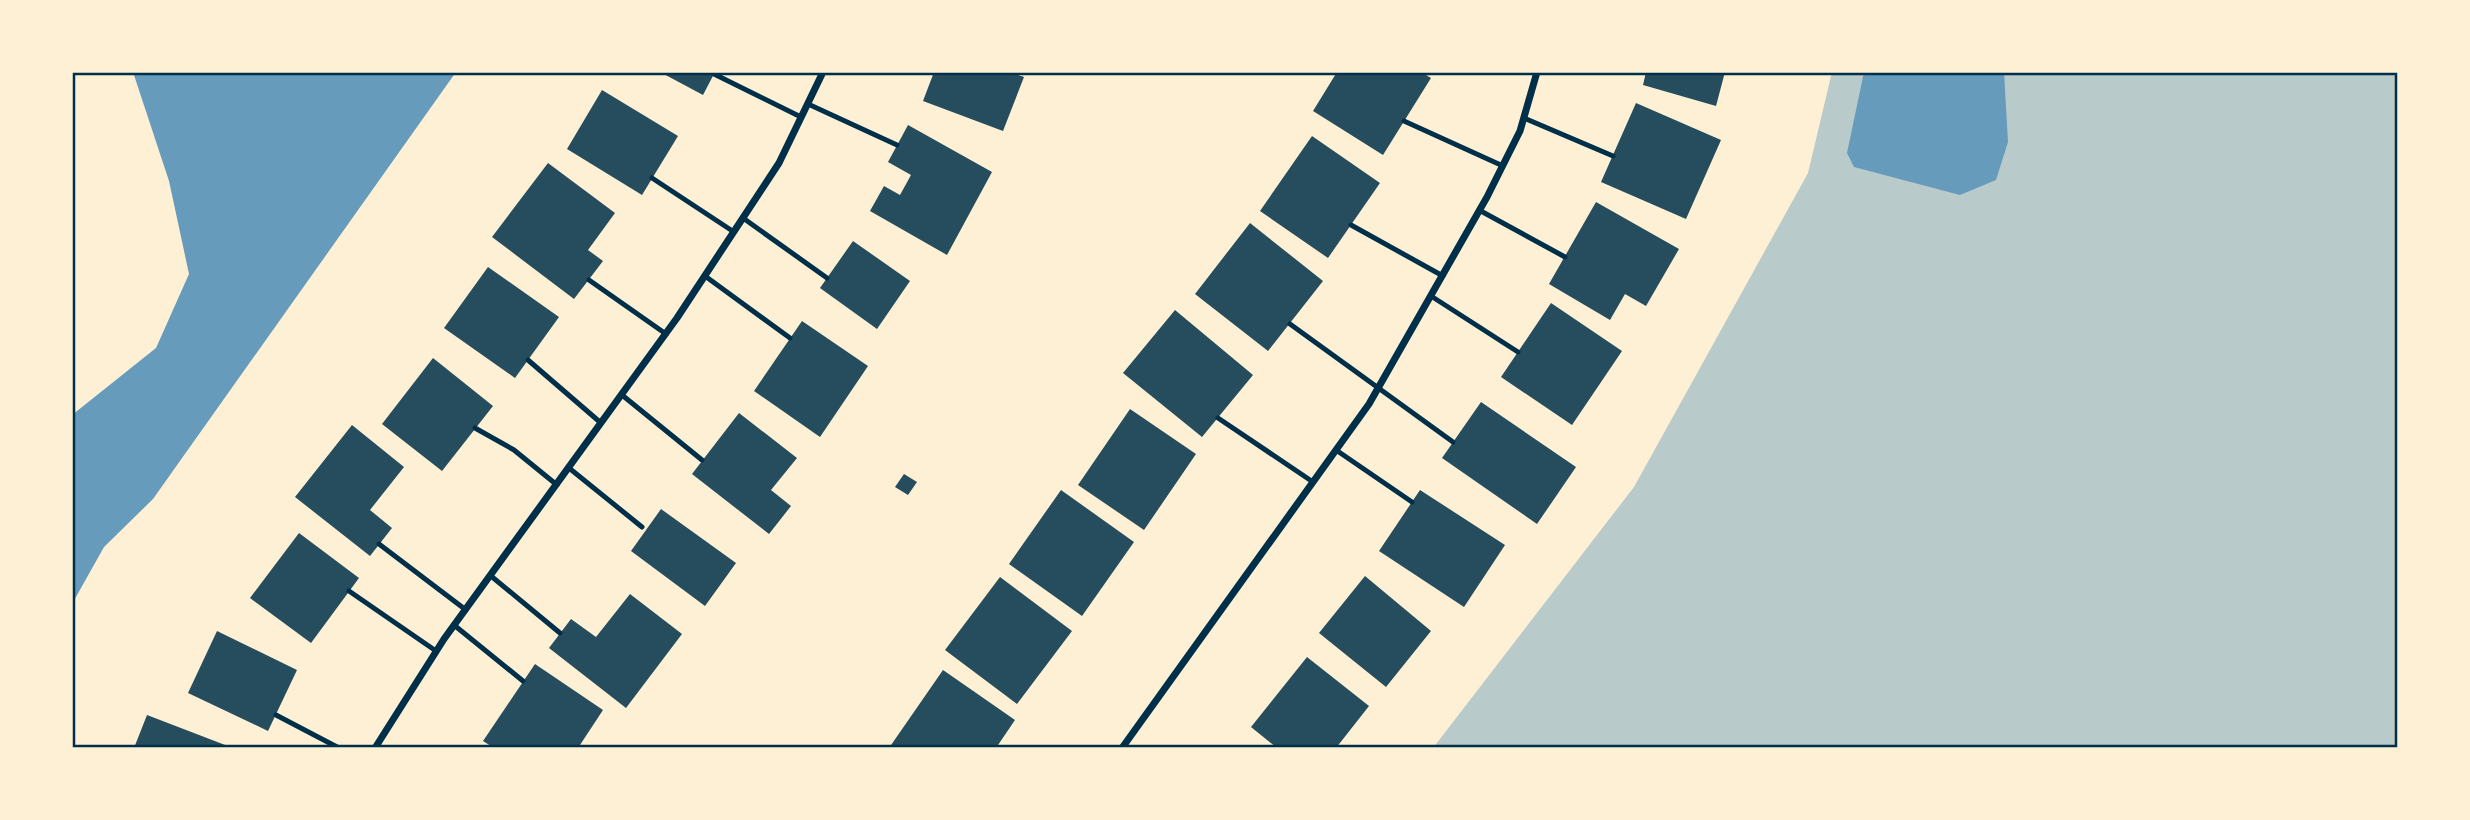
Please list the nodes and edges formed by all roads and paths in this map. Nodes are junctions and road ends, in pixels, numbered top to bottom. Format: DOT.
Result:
graph roads {
  1 [pos="823,72"];
  2 [pos="1537,72"];
  3 [pos="714,74"];
  4 [pos="808,104"];
  5 [pos="801,117"];
  6 [pos="1524,118"];
  7 [pos="1404,121"];
  8 [pos="897,145"];
  9 [pos="1613,156"];
  10 [pos="1503,166"];
  11 [pos="652,178"];
  12 [pos="1479,210"];
  13 [pos="743,218"];
  14 [pos="1351,225"];
  15 [pos="734,232"];
  16 [pos="1565,257"];
  17 [pos="705,276"];
  18 [pos="1443,276"];
  19 [pos="827,278"];
  20 [pos="589,280"];
  21 [pos="1431,296"];
  22 [pos="1290,324"];
  23 [pos="667,334"];
  24 [pos="790,338"];
  25 [pos="1518,352"];
  26 [pos="528,360"];
  27 [pos="1379,387"];
  28 [pos="622,396"];
  29 [pos="1218,418"];
  30 [pos="601,423"];
  31 [pos="475,428"];
  32 [pos="1453,442"];
  33 [pos="1336,450"];
  34 [pos="702,460"];
  35 [pos="569,468"];
  36 [pos="1313,482"];
  37 [pos="557,485"];
  38 [pos="1412,502"];
  39 [pos="642,527"];
  40 [pos="379,544"];
  41 [pos="491,576"];
  42 [pos="349,591"];
  43 [pos="466,610"];
  44 [pos="454,625"];
  45 [pos="560,633"];
  46 [pos="436,651"];
  47 [pos="523,681"];
  48 [pos="276,715"];
  49 [pos="339,748"];
  50 [pos="375,748"];
  51 [pos="1122,748"];
  1 -- 4 [label="street"];
  2 -- 6 [label="street"];
  3 -- 5 [label="lane"];
  4 -- 5 [label="street"];
  4 -- 8 [label="lane"];
  5 -- 13 [label="street"];
  6 -- 9 [label="lane"];
  6 -- 10 [label="street"];
  7 -- 10 [label="lane"];
  10 -- 12 [label="street"];
  11 -- 15 [label="lane"];
  12 -- 16 [label="lane"];
  12 -- 18 [label="street"];
  13 -- 15 [label="street"];
  13 -- 19 [label="lane"];
  14 -- 18 [label="lane"];
  15 -- 17 [label="street"];
  17 -- 23 [label="street"];
  17 -- 24 [label="lane"];
  18 -- 21 [label="street"];
  20 -- 23 [label="lane"];
  21 -- 25 [label="lane"];
  21 -- 27 [label="street"];
  22 -- 27 [label="lane"];
  23 -- 28 [label="street"];
  26 -- 30 [label="lane"];
  27 -- 32 [label="lane"];
  27 -- 33 [label="street"];
  28 -- 30 [label="street"];
  28 -- 34 [label="lane"];
  29 -- 36 [label="lane"];
  30 -- 35 [label="street"];
  31 -- 37 [label="lane"];
  33 -- 36 [label="street"];
  33 -- 38 [label="lane"];
  35 -- 37 [label="street"];
  35 -- 39 [label="lane"];
  36 -- 51 [label="street"];
  37 -- 41 [label="street"];
  40 -- 43 [label="lane"];
  41 -- 43 [label="street"];
  41 -- 45 [label="lane"];
  42 -- 46 [label="lane"];
  43 -- 44 [label="street"];
  44 -- 46 [label="street"];
  44 -- 47 [label="lane"];
  46 -- 50 [label="street"];
  48 -- 49 [label="lane"];
}
